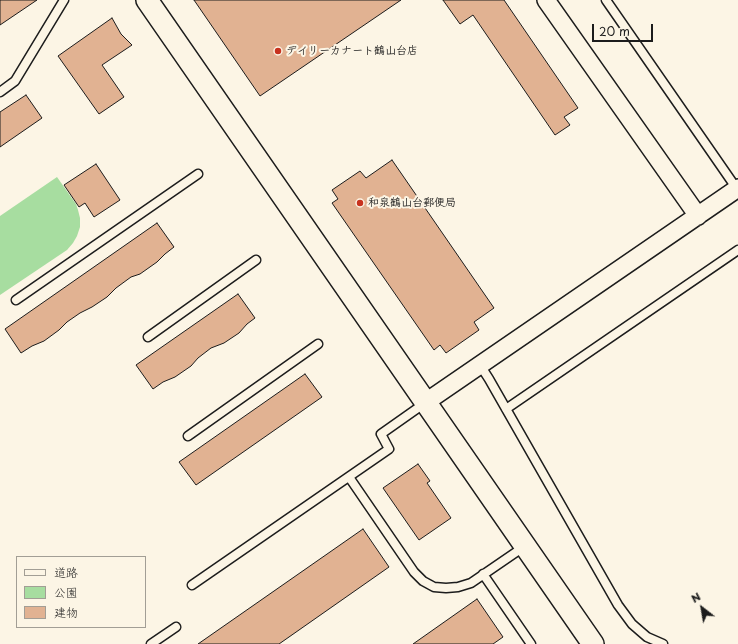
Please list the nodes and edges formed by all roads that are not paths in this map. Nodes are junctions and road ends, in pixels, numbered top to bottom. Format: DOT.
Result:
graph roads {
  1 [pos="64,0"];
  2 [pos="147,0"];
  3 [pos="546,0"];
  4 [pos="606,0"];
  5 [pos="0,92"];
  6 [pos="198,174"];
  7 [pos="738,189"];
  8 [pos="698,216"];
  9 [pos="738,250"];
  10 [pos="256,260"];
  11 [pos="16,300"];
  12 [pos="148,337"];
  13 [pos="318,344"];
  14 [pos="480,365"];
  15 [pos="426,402"];
  16 [pos="506,408"];
  17 [pos="188,436"];
  18 [pos="349,477"];
  19 [pos="526,545"];
  20 [pos="483,574"];
  21 [pos="192,585"];
  22 [pos="176,627"];
  23 [pos="151,644"];
  24 [pos="531,644"];
  25 [pos="593,644"];
  26 [pos="663,644"];
  1 -- 5 [label="lane"];
  2 -- 15 [label="street"];
  3 -- 8 [label="street"];
  4 -- 7 [label="lane"];
  6 -- 11 [label="lane"];
  7 -- 8 [label="street"];
  8 -- 14 [label="street"];
  9 -- 16 [label="lane"];
  10 -- 12 [label="lane"];
  13 -- 17 [label="lane"];
  14 -- 15 [label="street"];
  14 -- 16 [label="lane"];
  15 -- 18 [label="lane"];
  15 -- 19 [label="street"];
  16 -- 26 [label="lane"];
  18 -- 20 [label="lane"];
  18 -- 21 [label="lane"];
  19 -- 20 [label="lane"];
  19 -- 25 [label="street"];
  20 -- 24 [label="lane"];
  22 -- 23 [label="lane"];
}
